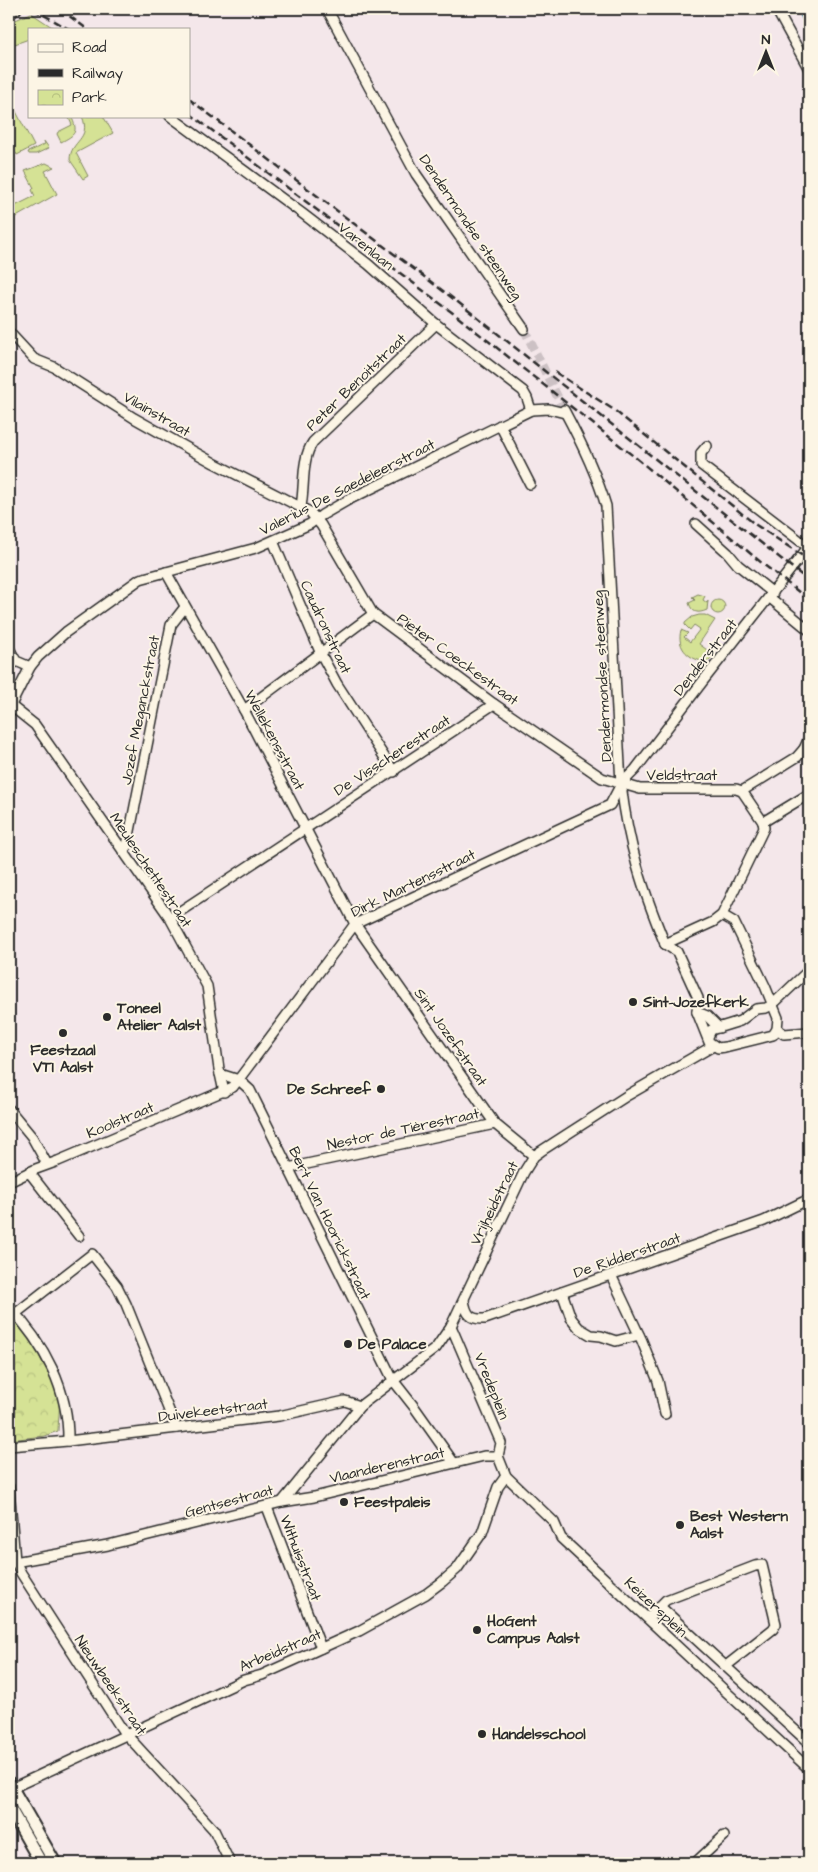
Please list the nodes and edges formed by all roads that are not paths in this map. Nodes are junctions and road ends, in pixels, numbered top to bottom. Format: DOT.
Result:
graph roads {
  1 [pos="15,9"];
  2 [pos="333,9"];
  3 [pos="776,9"];
  4 [pos="9,12"];
  5 [pos="809,69"];
  6 [pos="173,118"];
  7 [pos="436,324"];
  8 [pos="524,329"];
  9 [pos="9,332"];
  10 [pos="531,410"];
  11 [pos="564,411"];
  12 [pos="500,425"];
  13 [pos="707,446"];
  14 [pos="530,484"];
  15 [pos="301,506"];
  16 [pos="316,519"];
  17 [pos="696,524"];
  18 [pos="273,541"];
  19 [pos="808,547"];
  20 [pos="166,572"];
  21 [pos="771,595"];
  22 [pos="185,607"];
  23 [pos="374,614"];
  24 [pos="809,630"];
  25 [pos="9,648"];
  26 [pos="320,654"];
  27 [pos="30,667"];
  28 [pos="494,704"];
  29 [pos="10,707"];
  30 [pos="244,710"];
  31 [pos="809,738"];
  32 [pos="807,752"];
  33 [pos="394,772"];
  34 [pos="621,784"];
  35 [pos="742,791"];
  36 [pos="809,794"];
  37 [pos="764,822"];
  38 [pos="305,829"];
  39 [pos="123,851"];
  40 [pos="722,915"];
  41 [pos="170,918"];
  42 [pos="355,924"];
  43 [pos="665,944"];
  44 [pos="809,970"];
  45 [pos="772,1005"];
  46 [pos="697,1012"];
  47 [pos="719,1028"];
  48 [pos="777,1030"];
  49 [pos="809,1032"];
  50 [pos="708,1037"];
  51 [pos="712,1046"];
  52 [pos="220,1074"];
  53 [pos="239,1080"];
  54 [pos="224,1092"];
  55 [pos="9,1109"];
  56 [pos="494,1124"];
  57 [pos="534,1156"];
  58 [pos="47,1164"];
  59 [pos="288,1168"];
  60 [pos="29,1172"];
  61 [pos="9,1182"];
  62 [pos="809,1201"];
  63 [pos="79,1236"];
  64 [pos="611,1275"];
  65 [pos="562,1292"];
  66 [pos="464,1300"];
  67 [pos="12,1311"];
  68 [pos="451,1326"];
  69 [pos="639,1335"];
  70 [pos="393,1380"];
  71 [pos="360,1406"];
  72 [pos="665,1414"];
  73 [pos="176,1428"];
  74 [pos="68,1441"];
  75 [pos="9,1446"];
  76 [pos="498,1456"];
  77 [pos="454,1464"];
  78 [pos="506,1476"];
  79 [pos="9,1487"];
  80 [pos="282,1502"];
  81 [pos="267,1507"];
  82 [pos="12,1562"];
  83 [pos="654,1610"];
  84 [pos="648,1618"];
  85 [pos="320,1648"];
  86 [pos="726,1666"];
  87 [pos="127,1735"];
  88 [pos="809,1743"];
  89 [pos="809,1769"];
  90 [pos="10,1786"];
  91 [pos="9,1807"];
  92 [pos="724,1836"];
  93 [pos="41,1863"];
  94 [pos="55,1863"];
  95 [pos="230,1863"];
  96 [pos="695,1863"];
  1 -- 4 [label="main road"];
  2 -- 8 [label="street, Dendermondse steenweg"];
  3 -- 5 [label="street"];
  6 -- 7 [label="street, Varenlaan"];
  7 -- 10 [label="street, Varenlaan"];
  7 -- 15 [label="street, Peter Benoitstraat"];
  9 -- 15 [label="street, Vilainstraat"];
  10 -- 11 [label="street, Valerius De Saedeleerstraat"];
  10 -- 12 [label="street, Valerius De Saedeleerstraat"];
  11 -- 34 [label="street, Dendermondse steenweg"];
  12 -- 14 [label="street"];
  12 -- 16 [label="street, Valerius De Saedeleerstraat"];
  13 -- 19 [label="street"];
  15 -- 16 [label="street"];
  16 -- 18 [label="street, Valerius De Saedeleerstraat"];
  16 -- 23 [label="street, Pieter Coeckestraat"];
  17 -- 21 [label="street"];
  18 -- 20 [label="street, Valerius De Saedeleerstraat"];
  18 -- 26 [label="street, Caudronstraat"];
  19 -- 21 [label="street, Denderstraat"];
  20 -- 22 [label="street, Wellekensstraat"];
  20 -- 27 [label="street, Valerius De Saedeleerstraat"];
  21 -- 24 [label="street"];
  21 -- 34 [label="street, Denderstraat"];
  22 -- 30 [label="street, Wellekensstraat"];
  22 -- 39 [label="street, Jozef Meganckstraat"];
  23 -- 26 [label="street"];
  23 -- 28 [label="street, Pieter Coeckestraat"];
  25 -- 27 [label="street"];
  26 -- 30 [label="street"];
  26 -- 33 [label="street, Caudronstraat"];
  27 -- 29 [label="street, Valerius De Saedeleerstraat"];
  28 -- 33 [label="street, De Visscherestraat"];
  28 -- 34 [label="street, Pieter Coeckestraat"];
  29 -- 39 [label="street, Meuleschettestraat"];
  30 -- 38 [label="street, Wellekensstraat"];
  31 -- 32 [label="street"];
  32 -- 35 [label="street"];
  33 -- 38 [label="street, De Visscherestraat"];
  34 -- 35 [label="street, Veldstraat"];
  34 -- 42 [label="street, Dirk Martensstraat"];
  34 -- 43 [label="street, Dendermondse steenweg"];
  35 -- 37 [label="street"];
  36 -- 37 [label="street"];
  37 -- 40 [label="street"];
  38 -- 41 [label="street, De Visscherestraat"];
  38 -- 42 [label="street, Wellekensstraat"];
  39 -- 41 [label="street, Meuleschettestraat"];
  40 -- 43 [label="street"];
  40 -- 45 [label="street"];
  41 -- 52 [label="street, Meuleschettestraat"];
  42 -- 53 [label="street, Dirk Martensstraat"];
  42 -- 56 [label="street, Sint Jozefstraat"];
  43 -- 46 [label="street"];
  44 -- 45 [label="street"];
  45 -- 47 [label="street"];
  45 -- 48 [label="street"];
  46 -- 47 [label="street"];
  46 -- 50 [label="street"];
  47 -- 50 [label="street"];
  48 -- 49 [label="street"];
  48 -- 51 [label="street"];
  50 -- 51 [label="street"];
  51 -- 57 [label="street, Vrijheidstraat"];
  52 -- 53 [label="street"];
  52 -- 54 [label="street, Meuleschettestraat"];
  53 -- 54 [label="street, Koolstraat"];
  53 -- 59 [label="street, Bert Van Hoorickstraat"];
  54 -- 58 [label="street, Koolstraat"];
  55 -- 58 [label="street"];
  56 -- 57 [label="street, Sint Jozefstraat"];
  56 -- 59 [label="street, Nestor de Tièrestraat"];
  57 -- 66 [label="street, Vrijheidstraat"];
  58 -- 60 [label="street, Koolstraat"];
  59 -- 70 [label="street, Bert Van Hoorickstraat"];
  60 -- 61 [label="street, Koolstraat"];
  60 -- 63 [label="street"];
  62 -- 64 [label="street, De Ridderstraat"];
  64 -- 65 [label="street, De Ridderstraat"];
  64 -- 69 [label="street"];
  65 -- 66 [label="street, De Ridderstraat"];
  65 -- 69 [label="street"];
  66 -- 68 [label="street, Vrijheidstraat"];
  67 -- 73 [label="street"];
  67 -- 74 [label="street"];
  68 -- 70 [label="street, Vrijheidstraat"];
  68 -- 76 [label="street, Vredeplein"];
  69 -- 72 [label="street"];
  70 -- 71 [label="street, Gentsestraat"];
  70 -- 77 [label="street"];
  71 -- 73 [label="street, Duivekeetstraat"];
  71 -- 80 [label="street, Gentsestraat"];
  73 -- 74 [label="street, Duivekeetstraat"];
  74 -- 75 [label="street, Duivekeetstraat"];
  76 -- 77 [label="street, Vlaanderenstraat"];
  76 -- 78 [label="street, Keizersplein"];
  77 -- 80 [label="street, Vlaanderenstraat"];
  78 -- 84 [label="street, Keizersplein"];
  78 -- 85 [label="street, Arbeidstraat"];
  79 -- 82 [label="street"];
  80 -- 81 [label="street, Gentsestraat"];
  81 -- 82 [label="street, Gentsestraat"];
  81 -- 85 [label="street, Withuisstraat"];
  82 -- 87 [label="street, Nieuwbeekstraat"];
  83 -- 84 [label="street"];
  83 -- 86 [label="street, Keizersplein"];
  83 -- 86 [label="street"];
  84 -- 89 [label="street, Keizersplein"];
  85 -- 87 [label="street, Arbeidstraat"];
  86 -- 88 [label="street, Keizersplein"];
  87 -- 90 [label="street, Arbeidstraat"];
  87 -- 95 [label="street, Nieuwbeekstraat"];
  90 -- 94 [label="main road"];
  91 -- 93 [label="main road"];
  92 -- 96 [label="street"];
}
